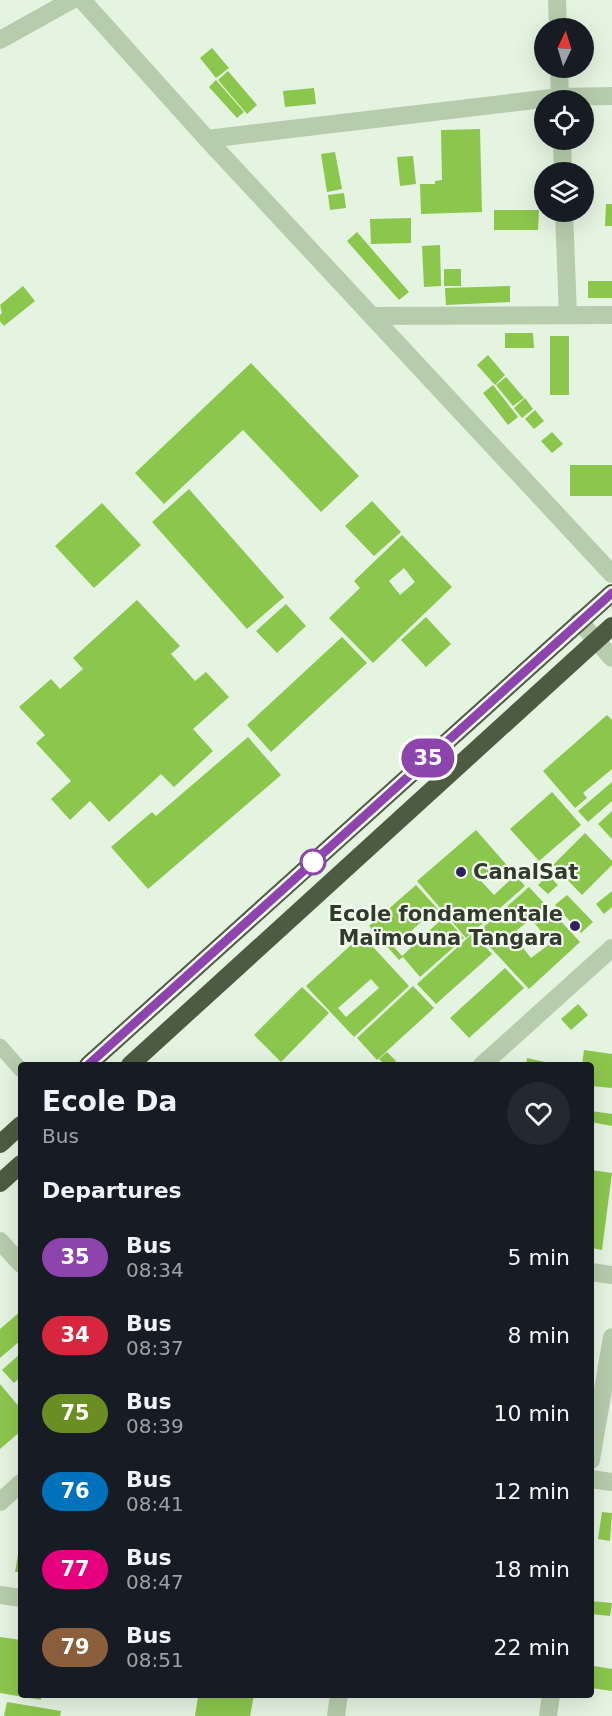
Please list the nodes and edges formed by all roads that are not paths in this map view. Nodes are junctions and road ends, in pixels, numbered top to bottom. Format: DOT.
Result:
graph roads {
  1 [pos="72,0"];
  2 [pos="82,0"];
  3 [pos="557,0"];
  4 [pos="558,18"];
  5 [pos="0,40"];
  6 [pos="612,96"];
  7 [pos="594,97"];
  8 [pos="534,102"];
  9 [pos="207,139"];
  10 [pos="564,222"];
  11 [pos="568,315"];
  12 [pos="612,315"];
  13 [pos="372,316"];
  14 [pos="612,574"];
  15 [pos="612,593"];
  16 [pos="579,621"];
  17 [pos="612,626"];
  18 [pos="596,640"];
  19 [pos="612,658"];
  20 [pos="612,948"];
  21 [pos="0,1046"];
  22 [pos="91,1062"];
  23 [pos="133,1062"];
  24 [pos="485,1062"];
  25 [pos="18,1067"];
  26 [pos="18,1128"];
  27 [pos="0,1144"];
  28 [pos="18,1167"];
  29 [pos="0,1183"];
  30 [pos="0,1241"];
  31 [pos="18,1260"];
  32 [pos="594,1272"];
  33 [pos="612,1275"];
  34 [pos="612,1337"];
  35 [pos="594,1442"];
  36 [pos="594,1479"];
  37 [pos="612,1482"];
  38 [pos="18,1486"];
  39 [pos="0,1502"];
  40 [pos="0,1595"];
  41 [pos="18,1598"];
  42 [pos="339,1698"];
  43 [pos="551,1698"];
  44 [pos="336,1716"];
  45 [pos="548,1716"];
  1 -- 5 [label="street"];
  2 -- 9 [label="street"];
  3 -- 4 [label="street"];
  6 -- 7 [label="street"];
  8 -- 9 [label="street"];
  9 -- 13 [label="street"];
  10 -- 11 [label="street"];
  11 -- 12 [label="street"];
  11 -- 13 [label="street"];
  13 -- 14 [label="street"];
  15 -- 16 [label="highway"];
  16 -- 18 [label="street"];
  16 -- 22 [label="highway"];
  17 -- 18 [label="highway"];
  18 -- 19 [label="street"];
  18 -- 23 [label="highway"];
  20 -- 24 [label="street"];
  21 -- 25 [label="lane"];
  26 -- 27 [label="highway"];
  28 -- 29 [label="highway"];
  30 -- 31 [label="street"];
  32 -- 33 [label="street"];
  34 -- 35 [label="street"];
  36 -- 37 [label="street"];
  38 -- 39 [label="street"];
  40 -- 41 [label="street"];
  42 -- 44 [label="street"];
  43 -- 45 [label="street"];
}
